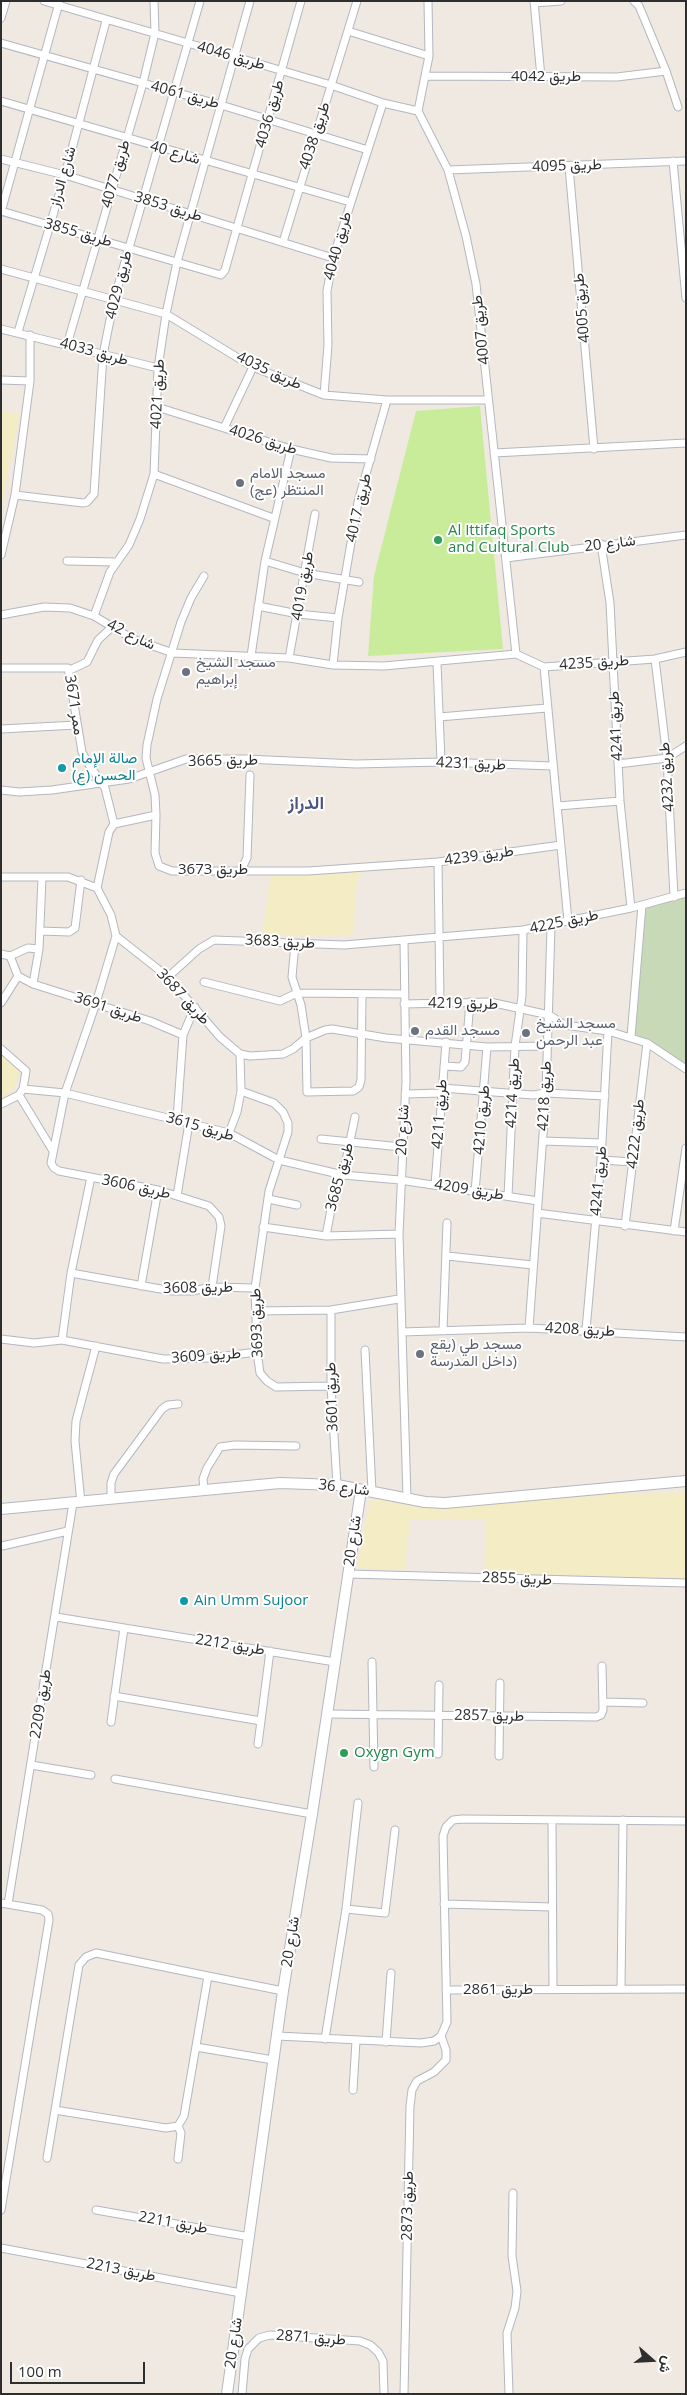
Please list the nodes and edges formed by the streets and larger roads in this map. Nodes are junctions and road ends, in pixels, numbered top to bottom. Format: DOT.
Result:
graph roads {
  1 [pos="6,1"];
  2 [pos="44,1"];
  3 [pos="154,1"];
  4 [pos="200,1"];
  5 [pos="250,1"];
  6 [pos="301,1"];
  7 [pos="357,1"];
  8 [pos="428,1"];
  9 [pos="561,1"];
  10 [pos="634,1"];
  11 [pos="534,2"];
  12 [pos="59,3"];
  13 [pos="1,18"];
  14 [pos="106,21"];
  15 [pos="348,31"];
  16 [pos="155,33"];
  17 [pos="1,43"];
  18 [pos="188,43"];
  19 [pos="45,56"];
  20 [pos="429,56"];
  21 [pos="235,57"];
  22 [pos="92,69"];
  23 [pos="282,71"];
  24 [pos="666,71"];
  25 [pos="426,76"];
  26 [pos="541,76"];
  27 [pos="143,84"];
  28 [pos="331,85"];
  29 [pos="174,93"];
  30 [pos="1,101"];
  31 [pos="383,103"];
  32 [pos="222,105"];
  33 [pos="678,107"];
  34 [pos="29,110"];
  35 [pos="418,111"];
  36 [pos="268,119"];
  37 [pos="78,125"];
  38 [pos="316,134"];
  39 [pos="126,139"];
  40 [pos="156,148"];
  41 [pos="368,150"];
  42 [pos="1,159"];
  43 [pos="673,161"];
  44 [pos="686,161"];
  45 [pos="15,162"];
  46 [pos="205,162"];
  47 [pos="569,167"];
  48 [pos="448,170"];
  49 [pos="65,175"];
  50 [pos="253,175"];
  51 [pos="298,188"];
  52 [pos="111,190"];
  53 [pos="142,199"];
  54 [pos="350,202"];
  55 [pos="1,211"];
  56 [pos="191,214"];
  57 [pos="50,225"];
  58 [pos="237,227"];
  59 [pos="97,238"];
  60 [pos="283,242"];
  61 [pos="128,248"];
  62 [pos="333,258"];
  63 [pos="177,262"];
  64 [pos="1,269"];
  65 [pos="685,275"];
  66 [pos="34,278"];
  67 [pos="83,291"];
  68 [pos="686,298"];
  69 [pos="114,300"];
  70 [pos="166,314"];
  71 [pos="1,329"];
  72 [pos="18,332"];
  73 [pos="30,335"];
  74 [pos="67,345"];
  75 [pos="103,355"];
  76 [pos="253,366"];
  77 [pos="158,368"];
  78 [pos="1,380"];
  79 [pos="30,381"];
  80 [pos="324,395"];
  81 [pos="386,400"];
  82 [pos="488,400"];
  83 [pos="157,407"];
  84 [pos="224,428"];
  85 [pos="686,443"];
  86 [pos="290,449"];
  87 [pos="594,449"];
  88 [pos="494,453"];
  89 [pos="371,459"];
  90 [pos="154,474"];
  91 [pos="15,495"];
  92 [pos="315,514"];
  93 [pos="273,518"];
  94 [pos="686,535"];
  95 [pos="601,544"];
  96 [pos="3,545"];
  97 [pos="1,555"];
  98 [pos="506,558"];
  99 [pos="67,561"];
  100 [pos="265,561"];
  101 [pos="116,562"];
  102 [pos="305,573"];
  103 [pos="204,576"];
  104 [pos="344,578"];
  105 [pos="359,582"];
  106 [pos="258,606"];
  107 [pos="298,614"];
  108 [pos="1,615"];
  109 [pos="94,616"];
  110 [pos="338,618"];
  111 [pos="112,627"];
  112 [pos="686,652"];
  113 [pos="173,653"];
  114 [pos="516,654"];
  115 [pos="251,656"];
  116 [pos="290,658"];
  117 [pos="656,659"];
  118 [pos="612,660"];
  119 [pos="437,663"];
  120 [pos="333,665"];
  121 [pos="544,667"];
  122 [pos="1,668"];
  123 [pos="69,669"];
  124 [pos="547,708"];
  125 [pos="439,717"];
  126 [pos="77,725"];
  127 [pos="1,729"];
  128 [pos="686,746"];
  129 [pos="667,758"];
  130 [pos="441,762"];
  131 [pos="388,763"];
  132 [pos="618,764"];
  133 [pos="553,766"];
  134 [pos="149,773"];
  135 [pos="250,775"];
  136 [pos="103,784"];
  137 [pos="1,790"];
  138 [pos="620,802"];
  139 [pos="558,806"];
  140 [pos="156,815"];
  141 [pos="114,824"];
  142 [pos="562,845"];
  143 [pos="438,862"];
  144 [pos="396,864"];
  145 [pos="241,870"];
  146 [pos="1,876"];
  147 [pos="42,878"];
  148 [pos="81,880"];
  149 [pos="97,888"];
  150 [pos="686,894"];
  151 [pos="674,897"];
  152 [pos="642,905"];
  153 [pos="631,908"];
  154 [pos="568,921"];
  155 [pos="551,926"];
  156 [pos="523,930"];
  157 [pos="40,931"];
  158 [pos="116,936"];
  159 [pos="440,936"];
  160 [pos="404,942"];
  161 [pos="295,944"];
  162 [pos="39,949"];
  163 [pos="1,954"];
  164 [pos="10,956"];
  165 [pos="18,976"];
  166 [pos="168,977"];
  167 [pos="204,982"];
  168 [pos="32,984"];
  169 [pos="297,993"];
  170 [pos="404,994"];
  171 [pos="362,995"];
  172 [pos="440,1002"];
  173 [pos="470,1002"];
  174 [pos="1,1003"];
  175 [pos="96,1003"];
  176 [pos="404,1004"];
  177 [pos="195,1007"];
  178 [pos="520,1008"];
  179 [pos="549,1015"];
  180 [pos="608,1031"];
  181 [pos="183,1035"];
  182 [pos="362,1035"];
  183 [pos="631,1037"];
  184 [pos="306,1038"];
  185 [pos="405,1040"];
  186 [pos="446,1042"];
  187 [pos="647,1043"];
  188 [pos="467,1045"];
  189 [pos="515,1046"];
  190 [pos="547,1046"];
  191 [pos="487,1048"];
  192 [pos="1,1049"];
  193 [pos="240,1054"];
  194 [pos="444,1066"];
  195 [pos="686,1069"];
  196 [pos="442,1090"];
  197 [pos="241,1091"];
  198 [pos="21,1092"];
  199 [pos="65,1092"];
  200 [pos="485,1092"];
  201 [pos="546,1092"];
  202 [pos="512,1093"];
  203 [pos="405,1094"];
  204 [pos="605,1096"];
  205 [pos="1,1104"];
  206 [pos="355,1117"];
  207 [pos="177,1119"];
  208 [pos="189,1123"];
  209 [pos="229,1132"];
  210 [pos="321,1140"];
  211 [pos="350,1141"];
  212 [pos="543,1141"];
  213 [pos="602,1143"];
  214 [pos="401,1147"];
  215 [pos="686,1148"];
  216 [pos="53,1151"];
  217 [pos="279,1160"];
  218 [pos="601,1160"];
  219 [pos="633,1162"];
  220 [pos="684,1167"];
  221 [pos="342,1175"];
  222 [pos="91,1177"];
  223 [pos="400,1180"];
  224 [pos="435,1185"];
  225 [pos="158,1190"];
  226 [pos="475,1192"];
  227 [pos="177,1196"];
  228 [pos="508,1196"];
  229 [pos="268,1199"];
  230 [pos="538,1201"];
  231 [pos="297,1205"];
  232 [pos="537,1213"];
  233 [pos="596,1222"];
  234 [pos="447,1223"];
  235 [pos="626,1226"];
  236 [pos="263,1227"];
  237 [pos="674,1231"];
  238 [pos="686,1232"];
  239 [pos="398,1234"];
  240 [pos="326,1236"];
  241 [pos="447,1256"];
  242 [pos="533,1265"];
  243 [pos="71,1273"];
  244 [pos="141,1286"];
  245 [pos="212,1286"];
  246 [pos="255,1288"];
  247 [pos="399,1299"];
  248 [pos="257,1310"];
  249 [pos="331,1310"];
  250 [pos="529,1328"];
  251 [pos="586,1330"];
  252 [pos="444,1331"];
  253 [pos="402,1332"];
  254 [pos="686,1337"];
  255 [pos="1,1339"];
  256 [pos="62,1340"];
  257 [pos="96,1346"];
  258 [pos="365,1350"];
  259 [pos="257,1352"];
  260 [pos="331,1386"];
  261 [pos="178,1404"];
  262 [pos="296,1446"];
  263 [pos="686,1481"];
  264 [pos="337,1485"];
  265 [pos="204,1489"];
  266 [pos="361,1490"];
  267 [pos="372,1491"];
  268 [pos="407,1498"];
  269 [pos="112,1499"];
  270 [pos="77,1503"];
  271 [pos="1,1509"];
  272 [pos="68,1531"];
  273 [pos="2,1546"];
  274 [pos="348,1574"];
  275 [pos="686,1583"];
  276 [pos="56,1617"];
  277 [pos="124,1628"];
  278 [pos="270,1651"];
  279 [pos="335,1662"];
  280 [pos="372,1662"];
  281 [pos="602,1666"];
  282 [pos="500,1683"];
  283 [pos="439,1685"];
  284 [pos="114,1696"];
  285 [pos="603,1702"];
  286 [pos="643,1703"];
  287 [pos="327,1714"];
  288 [pos="372,1715"];
  289 [pos="439,1715"];
  290 [pos="499,1716"];
  291 [pos="261,1721"];
  292 [pos="111,1722"];
  293 [pos="258,1744"];
  294 [pos="438,1754"];
  295 [pos="498,1756"];
  296 [pos="31,1765"];
  297 [pos="374,1767"];
  298 [pos="91,1775"];
  299 [pos="115,1779"];
  300 [pos="358,1803"];
  301 [pos="312,1814"];
  302 [pos="552,1820"];
  303 [pos="623,1820"];
  304 [pos="686,1821"];
  305 [pos="395,1830"];
  306 [pos="5,1903"];
  307 [pos="444,1904"];
  308 [pos="552,1907"];
  309 [pos="346,1910"];
  310 [pos="391,1973"];
  311 [pos="208,1976"];
  312 [pos="621,1989"];
  313 [pos="686,1989"];
  314 [pos="283,1990"];
  315 [pos="446,1990"];
  316 [pos="553,1990"];
  317 [pos="277,2036"];
  318 [pos="441,2036"];
  319 [pos="325,2039"];
  320 [pos="356,2040"];
  321 [pos="386,2042"];
  322 [pos="196,2047"];
  323 [pos="273,2060"];
  324 [pos="353,2090"];
  325 [pos="56,2110"];
  326 [pos="178,2126"];
  327 [pos="47,2158"];
  328 [pos="178,2159"];
  329 [pos="513,2193"];
  330 [pos="1,2210"];
  331 [pos="96,2210"];
  332 [pos="250,2237"];
  333 [pos="1,2248"];
  334 [pos="241,2293"];
  335 [pos="227,2394"];
  336 [pos="242,2394"];
  337 [pos="384,2394"];
  338 [pos="404,2394"];
  339 [pos="508,2394"];
  1 -- 13 [label="street"];
  2 -- 12 [label="street, طريق 4046"];
  3 -- 16 [label="street, طريق 4077"];
  4 -- 18 [label="street, طريق 4029"];
  5 -- 21 [label="street, طريق 4021"];
  6 -- 23 [label="street, طريق 4036"];
  7 -- 15 [label="street, طريق 4038"];
  8 -- 20 [label="street"];
  9 -- 11 [label="street"];
  10 -- 24 [label="street"];
  11 -- 26 [label="street"];
  12 -- 14 [label="street, طريق 4046"];
  12 -- 19 [label="street"];
  14 -- 16 [label="street, طريق 4046"];
  14 -- 22 [label="street, شارع الدراز"];
  15 -- 20 [label="street"];
  15 -- 28 [label="street, طريق 4038"];
  16 -- 18 [label="street, طريق 4046"];
  16 -- 27 [label="street, طريق 4077"];
  17 -- 19 [label="street, طريق 4061"];
  18 -- 21 [label="street, طريق 4046"];
  18 -- 29 [label="street, طريق 4029"];
  19 -- 22 [label="street, طريق 4061"];
  19 -- 34 [label="street"];
  20 -- 25 [label="street"];
  21 -- 23 [label="street, طريق 4046"];
  21 -- 32 [label="street, طريق 4021"];
  22 -- 27 [label="street, طريق 4061"];
  22 -- 37 [label="street, شارع الدراز"];
  23 -- 28 [label="street, طريق 4046"];
  23 -- 36 [label="street, طريق 4036"];
  24 -- 26 [label="street, طريق 4042"];
  24 -- 33 [label="street"];
  25 -- 26 [label="street, طريق 4042"];
  25 -- 35 [label="street"];
  27 -- 29 [label="street, طريق 4061"];
  27 -- 39 [label="street, طريق 4077"];
  28 -- 31 [label="street, طريق 4046"];
  28 -- 38 [label="street, طريق 4038"];
  29 -- 32 [label="street, طريق 4061"];
  29 -- 40 [label="street, طريق 4029"];
  30 -- 34 [label="street, شارع 40"];
  31 -- 35 [label="street, طريق 4046"];
  31 -- 41 [label="street, طريق 4040"];
  32 -- 36 [label="street, طريق 4061"];
  32 -- 46 [label="street, طريق 4021"];
  34 -- 37 [label="street, شارع 40"];
  34 -- 45 [label="street"];
  35 -- 48 [label="street, طريق 4007"];
  36 -- 38 [label="street, طريق 4061"];
  36 -- 50 [label="street, طريق 4036"];
  37 -- 39 [label="street, شارع 40"];
  37 -- 49 [label="street, شارع الدراز"];
  38 -- 41 [label="street, طريق 4061"];
  38 -- 51 [label="street, طريق 4038"];
  39 -- 40 [label="street, شارع 40"];
  39 -- 52 [label="street, طريق 4077"];
  40 -- 46 [label="street, شارع 40"];
  40 -- 53 [label="street, طريق 4029"];
  41 -- 54 [label="street, طريق 4040"];
  42 -- 45 [label="street, طريق 3853"];
  43 -- 44 [label="street, طريق 4095"];
  43 -- 47 [label="street, طريق 4095"];
  43 -- 65 [label="street"];
  45 -- 49 [label="street, طريق 3853"];
  45 -- 55 [label="street"];
  46 -- 50 [label="street, شارع 40"];
  46 -- 56 [label="street, طريق 4021"];
  47 -- 48 [label="street, طريق 4095"];
  47 -- 87 [label="street, طريق 4005"];
  48 -- 82 [label="street, طريق 4007"];
  49 -- 52 [label="street, طريق 3853"];
  49 -- 57 [label="street, شارع الدراز"];
  50 -- 51 [label="street, شارع 40"];
  50 -- 58 [label="street, طريق 4036"];
  51 -- 54 [label="street, شارع 40"];
  51 -- 60 [label="street, طريق 4038"];
  52 -- 53 [label="street, طريق 3853"];
  52 -- 59 [label="street, طريق 4077"];
  53 -- 56 [label="street, طريق 3853"];
  53 -- 61 [label="street, طريق 4029"];
  54 -- 62 [label="street, طريق 4040"];
  55 -- 57 [label="street, طريق 3855"];
  56 -- 58 [label="street, طريق 3853"];
  56 -- 63 [label="street, طريق 4021"];
  57 -- 59 [label="street, طريق 3855"];
  57 -- 66 [label="street, شارع الدراز"];
  58 -- 60 [label="street, طريق 3853"];
  58 -- 63 [label="street, طريق 3855"];
  59 -- 61 [label="street, طريق 3855"];
  59 -- 67 [label="street, طريق 4077"];
  60 -- 62 [label="street, طريق 3853"];
  61 -- 63 [label="street, طريق 3855"];
  61 -- 69 [label="street, طريق 4029"];
  62 -- 80 [label="street, طريق 4040"];
  63 -- 70 [label="street, طريق 4021"];
  64 -- 66 [label="street, طريق 4035"];
  65 -- 68 [label="street"];
  66 -- 67 [label="street, طريق 4035"];
  66 -- 72 [label="street, شارع الدراز"];
  67 -- 69 [label="street, طريق 4035"];
  67 -- 74 [label="street, طريق 4077"];
  69 -- 70 [label="street, طريق 4035"];
  69 -- 75 [label="street, طريق 4029"];
  70 -- 76 [label="street, طريق 4035"];
  70 -- 77 [label="street, طريق 4021"];
  71 -- 72 [label="street, طريق 4033"];
  72 -- 73 [label="street, طريق 4033"];
  73 -- 74 [label="street, طريق 4033"];
  73 -- 79 [label="street"];
  74 -- 75 [label="street, طريق 4033"];
  75 -- 77 [label="street, طريق 4033"];
  75 -- 91 [label="street, طريق 4029"];
  76 -- 80 [label="street, طريق 4035"];
  76 -- 84 [label="street"];
  77 -- 83 [label="street, طريق 4021"];
  78 -- 79 [label="street"];
  79 -- 91 [label="street"];
  80 -- 81 [label="street, طريق 4035"];
  81 -- 82 [label="street, طريق 4035"];
  81 -- 89 [label="street, طريق 4017"];
  82 -- 88 [label="street, طريق 4007"];
  83 -- 84 [label="street, طريق 4026"];
  83 -- 90 [label="street, طريق 4021"];
  84 -- 86 [label="street, طريق 4026"];
  85 -- 87 [label="street"];
  86 -- 89 [label="street, طريق 4026"];
  86 -- 93 [label="street"];
  87 -- 88 [label="street"];
  88 -- 98 [label="street, طريق 4007"];
  89 -- 104 [label="street, طريق 4017"];
  90 -- 93 [label="street"];
  90 -- 101 [label="street, طريق 4021"];
  91 -- 96 [label="street"];
  92 -- 102 [label="street, طريق 4019"];
  93 -- 100 [label="street"];
  94 -- 95 [label="street, شارع 20"];
  95 -- 98 [label="street, شارع 20"];
  95 -- 118 [label="street, طريق 4241"];
  96 -- 97 [label="street"];
  98 -- 114 [label="street, طريق 4007"];
  99 -- 101 [label="street"];
  100 -- 102 [label="street"];
  100 -- 106 [label="street"];
  101 -- 109 [label="street, طريق 4021"];
  102 -- 104 [label="street"];
  102 -- 107 [label="street, طريق 4019"];
  103 -- 113 [label="street, طريق 3673"];
  104 -- 105 [label="street"];
  104 -- 110 [label="street, طريق 4017"];
  106 -- 107 [label="street"];
  106 -- 115 [label="street"];
  107 -- 110 [label="street"];
  107 -- 116 [label="street, طريق 4019"];
  108 -- 109 [label="street, شارع 42"];
  109 -- 111 [label="street, شارع 42"];
  110 -- 120 [label="street, طريق 4017"];
  111 -- 113 [label="street, شارع 42"];
  111 -- 123 [label="street"];
  112 -- 117 [label="street, طريق 4235"];
  113 -- 115 [label="street, شارع 42"];
  113 -- 134 [label="street, طريق 3673"];
  114 -- 119 [label="street"];
  114 -- 121 [label="street, طريق 4235"];
  115 -- 116 [label="street, شارع 42"];
  116 -- 120 [label="street, شارع 42"];
  117 -- 118 [label="street, طريق 4235"];
  117 -- 129 [label="street, طريق 4232"];
  118 -- 121 [label="street, طريق 4235"];
  118 -- 132 [label="street, طريق 4241"];
  119 -- 120 [label="street, شارع 42"];
  119 -- 125 [label="street"];
  121 -- 124 [label="street"];
  122 -- 123 [label="street"];
  123 -- 126 [label="street, ممر 3671"];
  124 -- 125 [label="street"];
  124 -- 133 [label="street"];
  125 -- 130 [label="street"];
  126 -- 127 [label="street"];
  126 -- 136 [label="street, ممر 3671"];
  128 -- 129 [label="street"];
  129 -- 132 [label="street"];
  129 -- 151 [label="street, طريق 4232"];
  130 -- 131 [label="street, طريق 4231"];
  130 -- 133 [label="street, طريق 4231"];
  131 -- 134 [label="street, طريق 3665"];
  132 -- 138 [label="street, طريق 4241"];
  133 -- 139 [label="street"];
  134 -- 136 [label="street, طريق 3665"];
  134 -- 140 [label="street, طريق 3673"];
  135 -- 145 [label="street"];
  136 -- 137 [label="street, طريق 3665"];
  136 -- 141 [label="street, ممر 3671"];
  138 -- 139 [label="street"];
  138 -- 153 [label="street, طريق 4241"];
  139 -- 142 [label="street"];
  140 -- 141 [label="street"];
  140 -- 145 [label="street, طريق 3673"];
  141 -- 149 [label="street"];
  142 -- 143 [label="street, طريق 4239"];
  142 -- 154 [label="street"];
  143 -- 144 [label="street, طريق 4239"];
  143 -- 159 [label="street"];
  144 -- 145 [label="street, طريق 3673"];
  146 -- 147 [label="street"];
  147 -- 148 [label="street"];
  147 -- 157 [label="street"];
  148 -- 149 [label="street"];
  148 -- 157 [label="street"];
  149 -- 158 [label="street"];
  150 -- 151 [label="street, طريق 4225"];
  151 -- 152 [label="street, طريق 4225"];
  152 -- 153 [label="street, طريق 4225"];
  152 -- 183 [label="street"];
  153 -- 154 [label="street, طريق 4225"];
  154 -- 155 [label="street, طريق 4225"];
  155 -- 156 [label="street, طريق 4225"];
  155 -- 179 [label="street, طريق 4218"];
  156 -- 159 [label="street, طريق 4225"];
  156 -- 178 [label="street, طريق 4214"];
  157 -- 162 [label="street"];
  158 -- 166 [label="street, طريق 3687"];
  158 -- 175 [label="street"];
  159 -- 160 [label="street, طريق 4225"];
  159 -- 172 [label="street"];
  160 -- 161 [label="street, طريق 3683"];
  160 -- 170 [label="street, شارع 20"];
  161 -- 166 [label="street, طريق 3683"];
  161 -- 169 [label="street"];
  162 -- 164 [label="street"];
  162 -- 168 [label="street"];
  163 -- 164 [label="street"];
  164 -- 165 [label="street"];
  165 -- 168 [label="street, طريق 3691"];
  165 -- 174 [label="street"];
  166 -- 177 [label="street, طريق 3687"];
  167 -- 169 [label="street"];
  168 -- 175 [label="street, طريق 3691"];
  169 -- 171 [label="street"];
  169 -- 184 [label="street"];
  170 -- 171 [label="street"];
  170 -- 176 [label="street, شارع 20"];
  171 -- 182 [label="street"];
  172 -- 173 [label="street, طريق 4219"];
  172 -- 176 [label="street, طريق 4219"];
  173 -- 178 [label="street, طريق 4219"];
  173 -- 188 [label="street"];
  175 -- 181 [label="street, طريق 3691"];
  175 -- 199 [label="street"];
  176 -- 185 [label="street, شارع 20"];
  177 -- 181 [label="street"];
  177 -- 193 [label="street, طريق 3687"];
  178 -- 179 [label="street, طريق 4219"];
  178 -- 189 [label="street, طريق 4214"];
  179 -- 180 [label="street, طريق 4219"];
  179 -- 190 [label="street, طريق 4218"];
  180 -- 183 [label="street, طريق 4219"];
  180 -- 204 [label="street, طريق 4241"];
  181 -- 207 [label="street"];
  182 -- 184 [label="street"];
  182 -- 184 [label="street"];
  182 -- 185 [label="street"];
  183 -- 187 [label="street, طريق 4219"];
  184 -- 193 [label="street"];
  185 -- 186 [label="street"];
  185 -- 203 [label="street, شارع 20"];
  186 -- 188 [label="street"];
  186 -- 194 [label="street, طريق 4211"];
  187 -- 195 [label="street, طريق 4219"];
  187 -- 219 [label="street, طريق 4222"];
  188 -- 191 [label="street"];
  188 -- 194 [label="street"];
  189 -- 190 [label="street"];
  189 -- 191 [label="street"];
  189 -- 202 [label="street, طريق 4214"];
  190 -- 201 [label="street, طريق 4218"];
  191 -- 200 [label="street, طريق 4210"];
  192 -- 198 [label="street"];
  193 -- 197 [label="street"];
  194 -- 196 [label="street, طريق 4211"];
  196 -- 200 [label="street"];
  196 -- 203 [label="street"];
  196 -- 224 [label="street, طريق 4211"];
  197 -- 209 [label="street"];
  197 -- 217 [label="street"];
  198 -- 199 [label="street, طريق 3615"];
  198 -- 205 [label="street"];
  198 -- 216 [label="street, طريق 3606"];
  199 -- 207 [label="street, طريق 3615"];
  199 -- 216 [label="street"];
  200 -- 202 [label="street"];
  200 -- 226 [label="street, طريق 4210"];
  201 -- 202 [label="street"];
  201 -- 204 [label="street"];
  201 -- 212 [label="street, طريق 4218"];
  202 -- 228 [label="street, طريق 4214"];
  203 -- 214 [label="street, شارع 20"];
  204 -- 213 [label="street, طريق 4241"];
  206 -- 211 [label="street, طريق 3685"];
  207 -- 208 [label="street, طريق 3615"];
  208 -- 209 [label="street, طريق 3615"];
  208 -- 227 [label="street"];
  209 -- 217 [label="street, طريق 3615"];
  210 -- 211 [label="street"];
  211 -- 214 [label="street"];
  211 -- 221 [label="street, طريق 3685"];
  212 -- 213 [label="street"];
  212 -- 230 [label="street, طريق 4218"];
  213 -- 218 [label="street, طريق 4241"];
  214 -- 223 [label="street, شارع 20"];
  215 -- 220 [label="street"];
  216 -- 222 [label="street, طريق 3606"];
  217 -- 221 [label="street, طريق 3615"];
  217 -- 229 [label="street, طريق 3693"];
  218 -- 219 [label="street"];
  218 -- 233 [label="street, طريق 4241"];
  219 -- 235 [label="street, طريق 4222"];
  220 -- 237 [label="street"];
  221 -- 223 [label="street, طريق 3615"];
  221 -- 240 [label="street, طريق 3685"];
  222 -- 225 [label="street, طريق 3606"];
  222 -- 243 [label="street"];
  223 -- 224 [label="street, طريق 4209"];
  223 -- 239 [label="street, شارع 20"];
  224 -- 226 [label="street, طريق 4209"];
  225 -- 227 [label="street, طريق 3606"];
  225 -- 244 [label="street, طريق 3608"];
  226 -- 228 [label="street, طريق 4209"];
  227 -- 245 [label="street, طريق 3606"];
  228 -- 230 [label="street, طريق 4209"];
  229 -- 231 [label="street"];
  229 -- 236 [label="street, طريق 3693"];
  230 -- 232 [label="street, طريق 4218"];
  232 -- 233 [label="street"];
  232 -- 242 [label="street, طريق 4218"];
  233 -- 235 [label="street"];
  233 -- 251 [label="street, طريق 4241"];
  234 -- 241 [label="street"];
  235 -- 237 [label="street"];
  236 -- 240 [label="street"];
  236 -- 246 [label="street, طريق 3693"];
  237 -- 238 [label="street"];
  239 -- 240 [label="street"];
  239 -- 247 [label="street, شارع 20"];
  241 -- 242 [label="street"];
  241 -- 252 [label="street"];
  242 -- 250 [label="street, طريق 4218"];
  243 -- 244 [label="street, طريق 3608"];
  243 -- 256 [label="street"];
  244 -- 245 [label="street, طريق 3608"];
  245 -- 246 [label="street, طريق 3608"];
  246 -- 248 [label="street, طريق 3693"];
  247 -- 249 [label="street"];
  247 -- 253 [label="street, شارع 20"];
  248 -- 249 [label="street"];
  248 -- 259 [label="street, طريق 3693"];
  249 -- 260 [label="street, طريق 3601"];
  250 -- 251 [label="street, طريق 4208"];
  250 -- 252 [label="street, طريق 4208"];
  251 -- 254 [label="street, طريق 4208"];
  252 -- 253 [label="street, طريق 4208"];
  253 -- 268 [label="street, شارع 20"];
  255 -- 256 [label="street, طريق 3609"];
  256 -- 257 [label="street, طريق 3609"];
  257 -- 259 [label="street, طريق 3609"];
  257 -- 270 [label="street"];
  258 -- 267 [label="street"];
  259 -- 260 [label="street, طريق 3693"];
  260 -- 264 [label="street, طريق 3601"];
  261 -- 269 [label="street"];
  262 -- 265 [label="street"];
  263 -- 268 [label="street, شارع 36"];
  264 -- 265 [label="street, شارع 36"];
  264 -- 266 [label="street, شارع 36"];
  265 -- 269 [label="street, شارع 36"];
  266 -- 267 [label="street, شارع 36"];
  266 -- 274 [label="street, شارع 20"];
  267 -- 268 [label="street, شارع 36"];
  269 -- 270 [label="street, شارع 36"];
  270 -- 271 [label="street, شارع 36"];
  270 -- 272 [label="street, طريق 2209"];
  272 -- 273 [label="street"];
  272 -- 276 [label="street, طريق 2209"];
  274 -- 275 [label="street, طريق 2855"];
  274 -- 279 [label="street, شارع 20"];
  276 -- 277 [label="street, طريق 2212"];
  276 -- 296 [label="street, طريق 2209"];
  277 -- 278 [label="street, طريق 2212"];
  277 -- 284 [label="street"];
  278 -- 279 [label="street, طريق 2212"];
  278 -- 291 [label="street"];
  279 -- 287 [label="street, شارع 20"];
  280 -- 288 [label="street"];
  281 -- 285 [label="street"];
  282 -- 290 [label="street"];
  283 -- 289 [label="street"];
  284 -- 291 [label="street"];
  284 -- 292 [label="street"];
  285 -- 286 [label="street"];
  285 -- 290 [label="street, طريق 2857"];
  287 -- 288 [label="street, طريق 2857"];
  287 -- 301 [label="street, شارع 20"];
  288 -- 289 [label="street, طريق 2857"];
  288 -- 297 [label="street"];
  289 -- 290 [label="street, طريق 2857"];
  289 -- 294 [label="street"];
  290 -- 295 [label="street"];
  291 -- 293 [label="street"];
  296 -- 298 [label="street"];
  296 -- 306 [label="street, طريق 2209"];
  299 -- 301 [label="street"];
  300 -- 309 [label="street"];
  301 -- 314 [label="street, شارع 20"];
  302 -- 303 [label="street"];
  302 -- 307 [label="street"];
  302 -- 308 [label="street"];
  303 -- 304 [label="street"];
  303 -- 312 [label="street"];
  305 -- 309 [label="street"];
  306 -- 330 [label="street, طريق 2209"];
  307 -- 308 [label="street"];
  307 -- 315 [label="street"];
  308 -- 316 [label="street"];
  309 -- 319 [label="street"];
  310 -- 321 [label="street"];
  311 -- 314 [label="street"];
  311 -- 322 [label="street"];
  311 -- 325 [label="street"];
  312 -- 313 [label="street, طريق 2861"];
  312 -- 316 [label="street, طريق 2861"];
  314 -- 317 [label="street, شارع 20"];
  315 -- 316 [label="street, طريق 2861"];
  315 -- 318 [label="street, طريق 2861"];
  317 -- 319 [label="street"];
  317 -- 323 [label="street, شارع 20"];
  318 -- 321 [label="street"];
  318 -- 338 [label="street, طريق 2873"];
  319 -- 320 [label="street"];
  320 -- 321 [label="street"];
  320 -- 324 [label="street"];
  322 -- 323 [label="street"];
  322 -- 326 [label="street"];
  323 -- 332 [label="street, شارع 20"];
  325 -- 326 [label="street"];
  325 -- 327 [label="street"];
  326 -- 328 [label="street"];
  329 -- 339 [label="street"];
  331 -- 332 [label="street, طريق 2211"];
  332 -- 334 [label="street, شارع 20"];
  333 -- 334 [label="street, طريق 2213"];
  334 -- 335 [label="street, شارع 20"];
  336 -- 337 [label="street, طريق 2871"];
}
